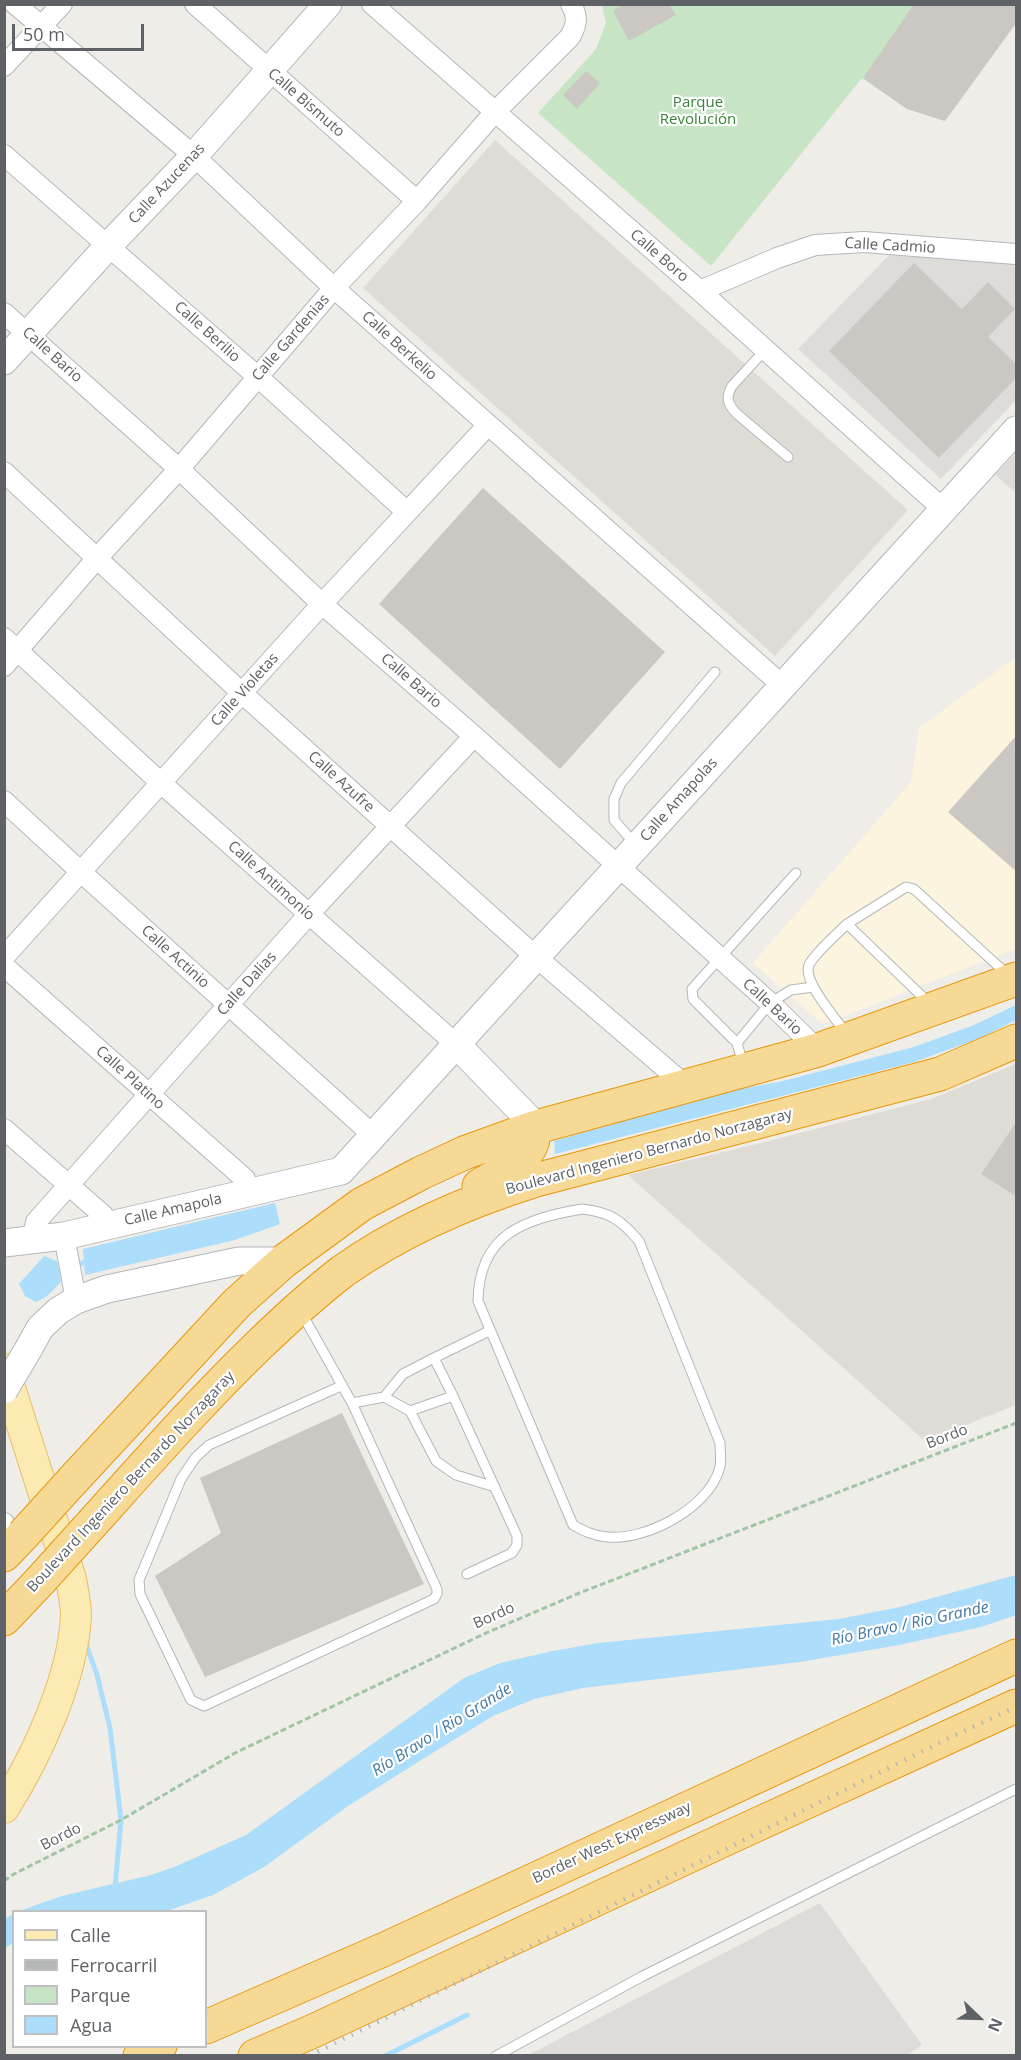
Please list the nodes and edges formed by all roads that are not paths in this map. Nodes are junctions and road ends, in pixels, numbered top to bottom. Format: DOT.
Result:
graph roads {
  1 [pos="15,4"];
  2 [pos="62,4"];
  3 [pos="195,4"];
  4 [pos="327,4"];
  5 [pos="372,4"];
  6 [pos="573,9"];
  7 [pos="41,28"];
  8 [pos="4,66"];
  9 [pos="269,70"];
  10 [pos="494,113"];
  11 [pos="4,155"];
  12 [pos="194,156"];
  13 [pos="417,201"];
  14 [pos="109,245"];
  15 [pos="1017,254"];
  16 [pos="334,288"];
  17 [pos="700,291"];
  18 [pos="4,313"];
  19 [pos="29,334"];
  20 [pos="765,350"];
  21 [pos="4,361"];
  22 [pos="258,377"];
  23 [pos="488,425"];
  24 [pos="1014,438"];
  25 [pos="788,457"];
  26 [pos="179,469"];
  27 [pos="4,472"];
  28 [pos="944,510"];
  29 [pos="406,512"];
  30 [pos="98,557"];
  31 [pos="322,604"];
  32 [pos="12,644"];
  33 [pos="4,666"];
  34 [pos="715,672"];
  35 [pos="783,686"];
  36 [pos="243,694"];
  37 [pos="474,736"];
  38 [pos="161,783"];
  39 [pos="4,801"];
  40 [pos="391,827"];
  41 [pos="637,846"];
  42 [pos="618,866"];
  43 [pos="81,872"];
  44 [pos="796,873"];
  45 [pos="309,914"];
  46 [pos="847,924"];
  47 [pos="4,957"];
  48 [pos="536,957"];
  49 [pos="718,958"];
  50 [pos="4,966"];
  51 [pos="1015,980"];
  52 [pos="813,987"];
  53 [pos="770,1003"];
  54 [pos="229,1004"];
  55 [pos="934,1009"];
  56 [pos="851,1040"];
  57 [pos="1017,1041"];
  58 [pos="457,1045"];
  59 [pos="818,1050"];
  60 [pos="740,1057"];
  61 [pos="685,1085"];
  62 [pos="148,1095"];
  63 [pos="533,1128"];
  64 [pos="4,1129"];
  65 [pos="374,1136"];
  66 [pos="341,1171"];
  67 [pos="69,1184"];
  68 [pos="250,1193"];
  69 [pos="362,1204"];
  70 [pos="461,1208"];
  71 [pos="108,1225"];
  72 [pos="32,1240"];
  73 [pos="4,1243"];
  74 [pos="66,1244"];
  75 [pos="284,1261"];
  76 [pos="74,1291"];
  77 [pos="298,1307"];
  78 [pos="489,1331"];
  79 [pos="434,1358"];
  80 [pos="4,1369"];
  81 [pos="341,1386"];
  82 [pos="4,1390"];
  83 [pos="453,1396"];
  84 [pos="384,1397"];
  85 [pos="352,1403"];
  86 [pos="410,1411"];
  87 [pos="495,1487"];
  88 [pos="11,1540"];
  89 [pos="467,1574"];
  90 [pos="4,1619"];
  91 [pos="1017,1656"];
  92 [pos="1017,1706"];
  93 [pos="1017,1789"];
  94 [pos="4,1808"];
  95 [pos="207,2027"];
  96 [pos="156,2048"];
  97 [pos="140,2055"];
  98 [pos="255,2055"];
  99 [pos="495,2055"];
  1 -- 7 [label="street, Calle Berkelio"];
  2 -- 7 [label="street"];
  3 -- 9 [label="street, Calle Bismuto"];
  4 -- 9 [label="street, Calle Azucenas"];
  5 -- 10 [label="street, Calle Boro"];
  6 -- 10 [label="street, Calle Gardenias"];
  7 -- 8 [label="street"];
  7 -- 12 [label="street, Calle Berkelio"];
  9 -- 12 [label="street, Calle Azucenas"];
  9 -- 13 [label="street, Calle Bismuto"];
  10 -- 13 [label="street, Calle Gardenias"];
  10 -- 17 [label="street, Calle Boro"];
  11 -- 14 [label="street, Calle Berilio"];
  12 -- 14 [label="street, Calle Azucenas"];
  12 -- 16 [label="street, Calle Berkelio"];
  13 -- 16 [label="street, Calle Gardenias"];
  14 -- 19 [label="street, Calle Azucenas"];
  14 -- 22 [label="street, Calle Berilio"];
  15 -- 17 [label="street, Calle Cadmio"];
  16 -- 22 [label="street, Calle Gardenias"];
  16 -- 23 [label="street, Calle Berkelio"];
  17 -- 20 [label="street, Calle Boro"];
  18 -- 19 [label="street, Calle Bario"];
  19 -- 21 [label="street, Calle Azucenas"];
  19 -- 26 [label="street, Calle Bario"];
  20 -- 25 [label="lane"];
  20 -- 28 [label="street, Calle Boro"];
  22 -- 26 [label="street, Calle Gardenias"];
  22 -- 29 [label="street, Calle Berilio"];
  23 -- 29 [label="street, Calle Violetas"];
  23 -- 35 [label="street, Calle Berkelio"];
  24 -- 28 [label="street, Calle Amapolas"];
  26 -- 30 [label="street, Calle Gardenias"];
  26 -- 31 [label="street, Calle Bario"];
  27 -- 30 [label="street, Calle Azufre"];
  28 -- 35 [label="street, Calle Amapolas"];
  29 -- 31 [label="street, Calle Violetas"];
  30 -- 32 [label="street, Calle Gardenias"];
  30 -- 36 [label="street, Calle Azufre"];
  31 -- 36 [label="street, Calle Violetas"];
  31 -- 37 [label="street, Calle Bario"];
  32 -- 33 [label="street, Calle Gardenias"];
  32 -- 38 [label="street, Calle Antimonio"];
  34 -- 41 [label="lane"];
  35 -- 41 [label="street, Calle Amapolas"];
  36 -- 38 [label="street, Calle Violetas"];
  36 -- 40 [label="street, Calle Azufre"];
  37 -- 40 [label="street, Calle Dalias"];
  37 -- 42 [label="street, Calle Bario"];
  38 -- 43 [label="street, Calle Violetas"];
  38 -- 45 [label="street, Calle Antimonio"];
  39 -- 43 [label="street, Calle Actinio"];
  40 -- 45 [label="street, Calle Dalias"];
  40 -- 48 [label="street, Calle Azufre"];
  41 -- 42 [label="street, Calle Amapolas"];
  42 -- 48 [label="street, Calle Amapolas"];
  42 -- 49 [label="street, Calle Bario"];
  43 -- 47 [label="street, Calle Violetas"];
  43 -- 54 [label="street, Calle Actinio"];
  44 -- 49 [label="lane"];
  45 -- 54 [label="street, Calle Dalias"];
  45 -- 58 [label="street, Calle Antimonio"];
  46 -- 51 [label="lane"];
  46 -- 52 [label="lane"];
  46 -- 55 [label="lane"];
  48 -- 58 [label="street, Calle Amapolas"];
  48 -- 61 [label="street, Calle Azufre"];
  49 -- 53 [label="street, Calle Bario"];
  49 -- 60 [label="lane"];
  50 -- 62 [label="street, Calle Platino"];
  51 -- 55 [label="highway"];
  52 -- 53 [label="lane"];
  52 -- 56 [label="lane"];
  53 -- 59 [label="street, Calle Bario"];
  53 -- 60 [label="lane"];
  54 -- 62 [label="street, Calle Dalias"];
  54 -- 65 [label="street, Calle Actinio"];
  55 -- 56 [label="highway"];
  56 -- 59 [label="highway"];
  57 -- 70 [label="highway, Boulevard Ingeniero Bernardo Norzagaray"];
  58 -- 63 [label="street, Calle Antimonio"];
  58 -- 65 [label="street, Calle Amapolas"];
  59 -- 60 [label="highway"];
  60 -- 61 [label="highway"];
  61 -- 63 [label="highway"];
  62 -- 67 [label="street, Calle Dalias"];
  62 -- 68 [label="street, Calle Platino"];
  63 -- 69 [label="highway"];
  63 -- 70 [label="highway"];
  64 -- 67 [label="street"];
  65 -- 66 [label="street, Calle Amapolas"];
  66 -- 68 [label="street, Calle Amapola"];
  66 -- 69 [label="street"];
  67 -- 71 [label="street"];
  67 -- 72 [label="street, Calle Dalias"];
  68 -- 71 [label="street, Calle Amapola"];
  69 -- 75 [label="highway"];
  70 -- 77 [label="highway, Boulevard Ingeniero Bernardo Norzagaray"];
  71 -- 74 [label="street, Calle Amapola"];
  72 -- 73 [label="street, Calle Amapola"];
  72 -- 74 [label="street, Calle Amapola"];
  74 -- 76 [label="street"];
  75 -- 76 [label="street"];
  75 -- 88 [label="highway, bridge"];
  76 -- 82 [label="street, bridge"];
  77 -- 81 [label="lane"];
  77 -- 90 [label="highway, Boulevard Ingeniero Bernardo Norzagaray, bridge"];
  78 -- 78 [label="lane"];
  78 -- 79 [label="lane"];
  79 -- 83 [label="lane"];
  79 -- 84 [label="lane"];
  80 -- 94 [label="main road"];
  81 -- 85 [label="lane"];
  81 -- 85 [label="lane"];
  83 -- 86 [label="lane"];
  83 -- 87 [label="lane"];
  84 -- 85 [label="lane"];
  84 -- 86 [label="lane"];
  86 -- 87 [label="lane"];
  87 -- 89 [label="lane"];
  91 -- 95 [label="highway, Border West Expressway"];
  92 -- 98 [label="highway"];
  93 -- 99 [label="lane"];
  96 -- 97 [label="highway"];
}
